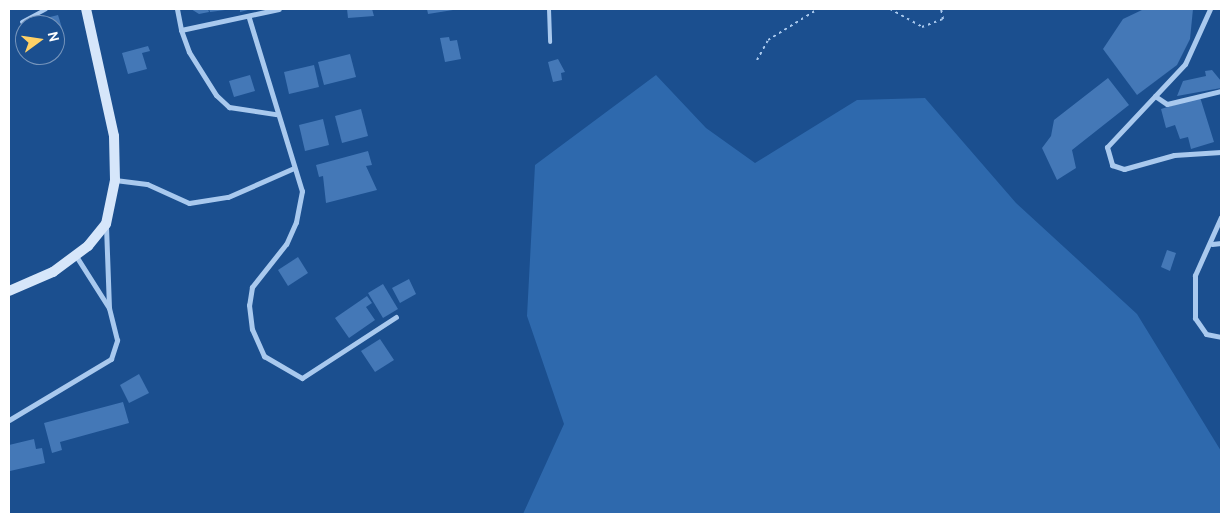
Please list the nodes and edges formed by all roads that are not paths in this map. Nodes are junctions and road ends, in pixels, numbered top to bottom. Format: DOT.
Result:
graph roads {
  1 [pos="46,9"];
  2 [pos="86,9"];
  3 [pos="177,9"];
  4 [pos="279,9"];
  5 [pos="549,9"];
  6 [pos="1210,9"];
  7 [pos="35,15"];
  8 [pos="248,18"];
  9 [pos="181,30"];
  10 [pos="550,42"];
  11 [pos="1221,91"];
  12 [pos="1155,96"];
  13 [pos="275,114"];
  14 [pos="1221,152"];
  15 [pos="294,168"];
  16 [pos="115,180"];
  17 [pos="1221,217"];
  18 [pos="106,224"];
  19 [pos="1221,243"];
  20 [pos="1212,244"];
  21 [pos="75,254"];
  22 [pos="9,290"];
  23 [pos="109,308"];
  24 [pos="396,317"];
  25 [pos="1221,337"];
  26 [pos="9,420"];
  1 -- 7 [label="lane"];
  2 -- 16 [label="street"];
  3 -- 9 [label="street"];
  4 -- 8 [label="street"];
  5 -- 10 [label="lane"];
  6 -- 12 [label="street"];
  8 -- 9 [label="street"];
  8 -- 13 [label="street"];
  9 -- 13 [label="street"];
  11 -- 12 [label="street"];
  12 -- 14 [label="street"];
  13 -- 15 [label="street"];
  15 -- 16 [label="street"];
  15 -- 24 [label="street"];
  16 -- 18 [label="street"];
  17 -- 20 [label="street"];
  18 -- 21 [label="street"];
  18 -- 23 [label="street"];
  19 -- 20 [label="street"];
  20 -- 25 [label="street"];
  21 -- 22 [label="street"];
  21 -- 23 [label="street"];
  23 -- 26 [label="street"];
}
